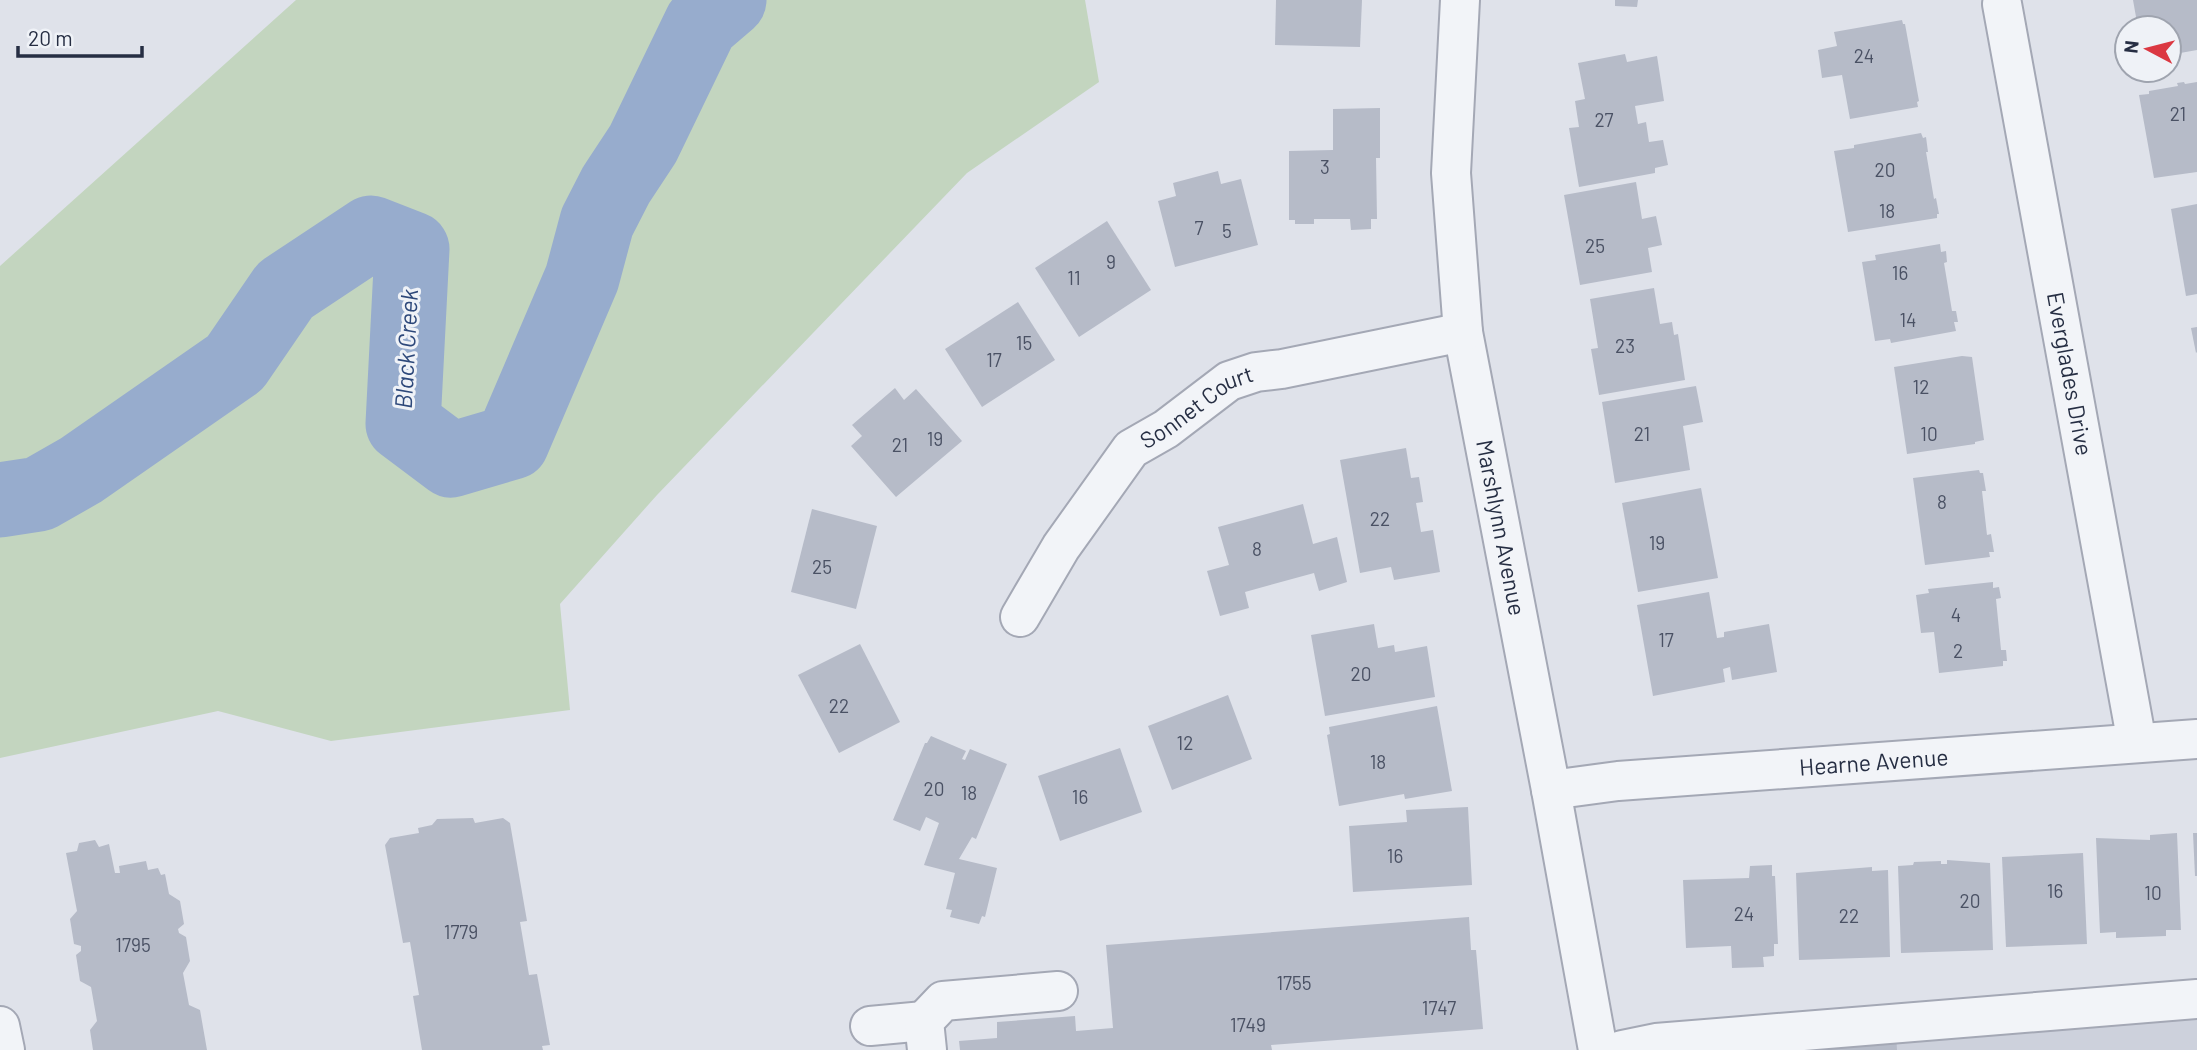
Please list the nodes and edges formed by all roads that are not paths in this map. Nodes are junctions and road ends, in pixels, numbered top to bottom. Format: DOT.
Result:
graph roads {
  1 [pos="1460,0"];
  2 [pos="2002,4"];
  3 [pos="1463,332"];
  4 [pos="1020,617"];
  5 [pos="2197,739"];
  6 [pos="2137,743"];
  7 [pos="1551,789"];
  8 [pos="1058,991"];
  9 [pos="2197,999"];
  10 [pos="0,1026"];
  11 [pos="870,1026"];
  12 [pos="925,1035"];
  13 [pos="5,1050"];
  14 [pos="1598,1050"];
  15 [pos="1622,1050"];
  1 -- 3 [label="street, Marshlynn Avenue"];
  2 -- 6 [label="street, Everglades Drive"];
  3 -- 4 [label="street, Sonnet Court"];
  3 -- 7 [label="street, Marshlynn Avenue"];
  5 -- 6 [label="street, Hearne Avenue"];
  6 -- 7 [label="street, Hearne Avenue"];
  7 -- 14 [label="street, Marshlynn Avenue"];
  8 -- 12 [label="street"];
  9 -- 15 [label="street"];
  10 -- 13 [label="street"];
  11 -- 12 [label="street"];
}
